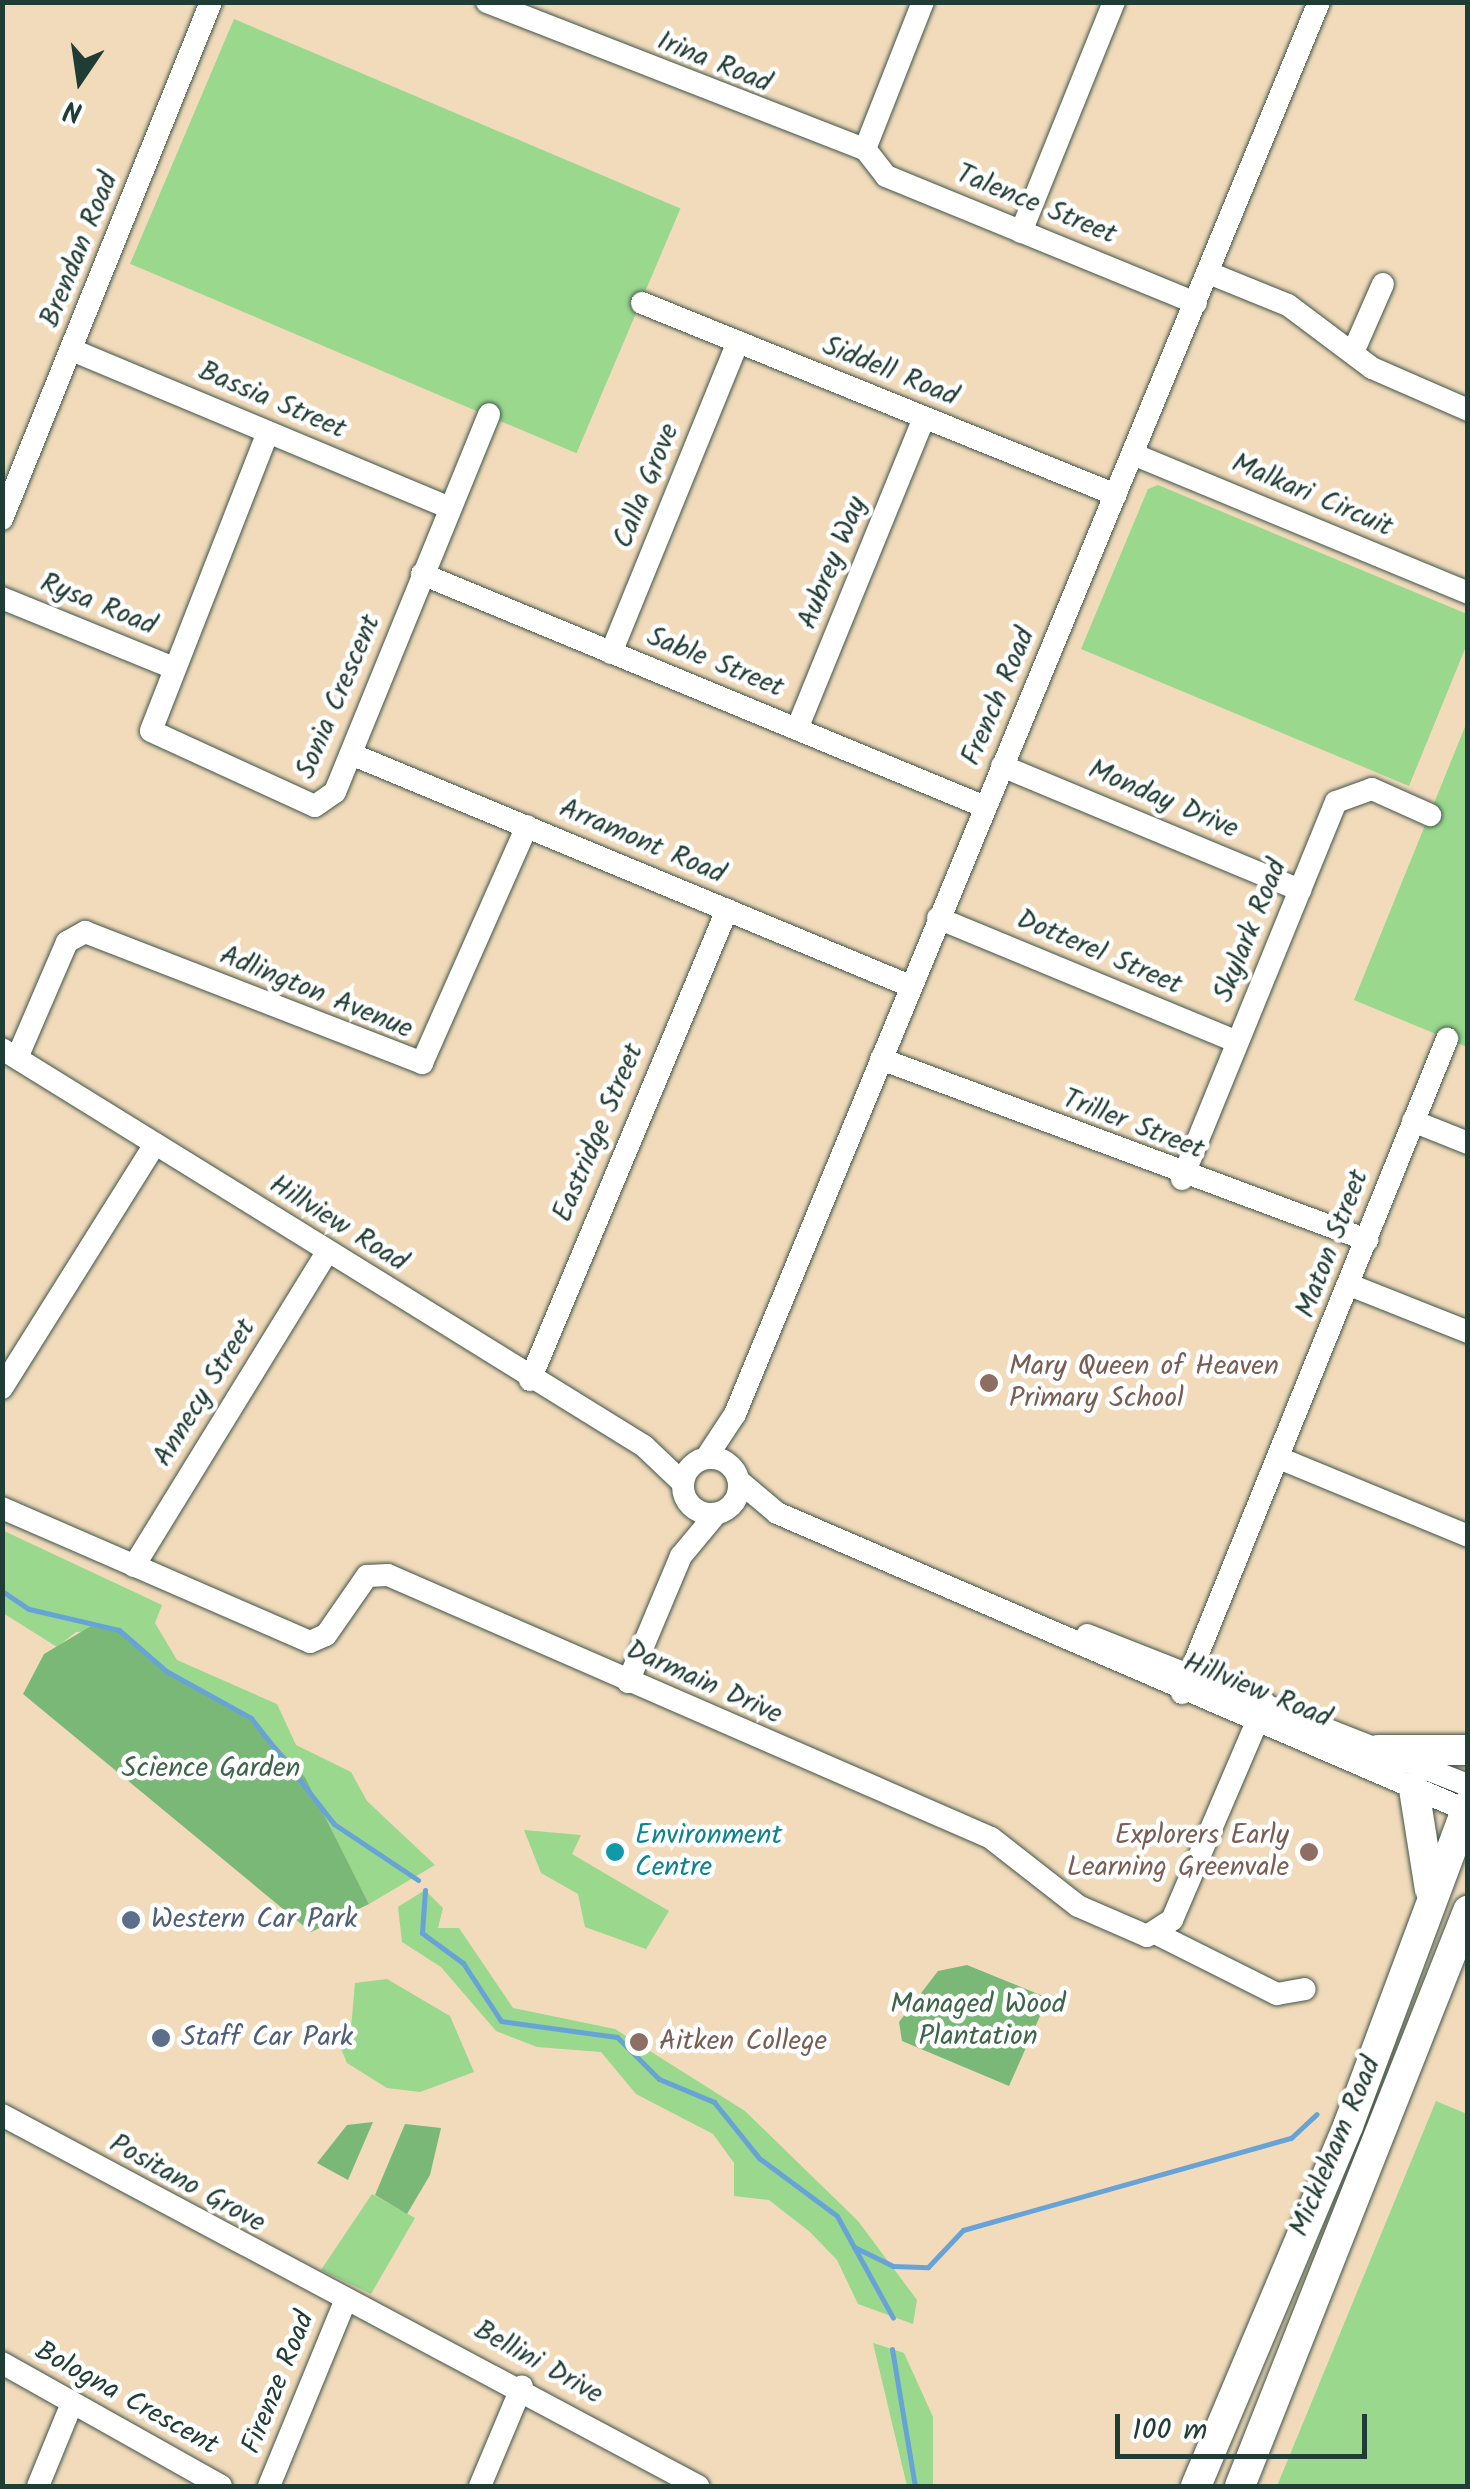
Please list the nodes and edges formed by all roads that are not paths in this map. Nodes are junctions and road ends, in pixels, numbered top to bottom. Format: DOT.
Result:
graph roads {
  1 [pos="211,2"];
  2 [pos="487,2"];
  3 [pos="923,2"];
  4 [pos="1114,2"];
  5 [pos="1319,2"];
  6 [pos="865,149"];
  7 [pos="1021,232"];
  8 [pos="1209,272"];
  9 [pos="1383,284"];
  10 [pos="642,303"];
  11 [pos="1196,304"];
  12 [pos="738,342"];
  13 [pos="72,350"];
  14 [pos="1354,350"];
  15 [pos="1468,410"];
  16 [pos="489,414"];
  17 [pos="924,418"];
  18 [pos="268,432"];
  19 [pos="1133,454"];
  20 [pos="12,469"];
  21 [pos="1116,495"];
  22 [pos="450,508"];
  23 [pos="2,518"];
  24 [pos="422,574"];
  25 [pos="1468,593"];
  26 [pos="2,598"];
  27 [pos="612,652"];
  28 [pos="171,667"];
  29 [pos="798,730"];
  30 [pos="351,754"];
  31 [pos="1002,766"];
  32 [pos="985,807"];
  33 [pos="1430,815"];
  34 [pos="527,826"];
  35 [pos="1300,890"];
  36 [pos="727,910"];
  37 [pos="938,918"];
  38 [pos="910,986"];
  39 [pos="1447,1039"];
  40 [pos="1237,1042"];
  41 [pos="10,1054"];
  42 [pos="881,1060"];
  43 [pos="1414,1121"];
  44 [pos="155,1144"];
  45 [pos="1468,1144"];
  46 [pos="1182,1178"];
  47 [pos="1367,1240"];
  48 [pos="327,1252"];
  49 [pos="1350,1284"];
  50 [pos="1468,1332"];
  51 [pos="530,1380"];
  52 [pos="2,1388"];
  53 [pos="735,1414"];
  54 [pos="644,1446"];
  55 [pos="1279,1458"];
  56 [pos="702,1460"];
  57 [pos="738,1477"];
  58 [pos="685,1491"];
  59 [pos="2,1508"];
  60 [pos="724,1510"];
  61 [pos="778,1513"];
  62 [pos="1468,1536"];
  63 [pos="681,1556"];
  64 [pos="134,1566"];
  65 [pos="628,1682"];
  66 [pos="1186,1683"];
  67 [pos="1261,1713"];
  68 [pos="1378,1750"];
  69 [pos="1468,1750"];
  70 [pos="1414,1789"];
  71 [pos="1467,1802"];
  72 [pos="1430,1903"];
  73 [pos="1468,1911"];
  74 [pos="1159,1935"];
  75 [pos="1305,1989"];
  76 [pos="2,2114"];
  77 [pos="344,2302"];
  78 [pos="2,2363"];
  79 [pos="522,2386"];
  80 [pos="72,2402"];
  81 [pos="672,2480"];
  82 [pos="38,2486"];
  83 [pos="221,2486"];
  84 [pos="269,2486"];
  85 [pos="480,2486"];
  86 [pos="698,2486"];
  87 [pos="1196,2486"];
  88 [pos="1240,2486"];
  1 -- 13 [label="street, Brendan Road"];
  2 -- 6 [label="street, Irina Road"];
  3 -- 6 [label="street"];
  4 -- 7 [label="street"];
  5 -- 8 [label="street, French Road"];
  6 -- 7 [label="street, Talence Street"];
  7 -- 11 [label="street, Talence Street"];
  8 -- 11 [label="street, French Road"];
  8 -- 14 [label="street"];
  9 -- 14 [label="street"];
  10 -- 12 [label="street, Siddell Road"];
  11 -- 19 [label="street, French Road"];
  12 -- 17 [label="street, Siddell Road"];
  12 -- 27 [label="street, Calla Grove"];
  13 -- 18 [label="street, Bassia Street"];
  13 -- 20 [label="street, Brendan Road"];
  14 -- 15 [label="street"];
  16 -- 22 [label="street, Sonia Crescent"];
  17 -- 21 [label="street, Siddell Road"];
  17 -- 29 [label="street, Aubrey Way"];
  18 -- 22 [label="street, Bassia Street"];
  18 -- 28 [label="street, Sonia Crescent"];
  19 -- 21 [label="street, French Road"];
  19 -- 25 [label="street, Malkari Circuit"];
  20 -- 23 [label="street, Brendan Road"];
  21 -- 31 [label="street, French Road"];
  22 -- 24 [label="street, Sonia Crescent"];
  24 -- 27 [label="street, Sable Street"];
  24 -- 30 [label="street, Sonia Crescent"];
  26 -- 28 [label="street, Rysa Road"];
  27 -- 29 [label="street, Sable Street"];
  28 -- 30 [label="street, Sonia Crescent"];
  29 -- 32 [label="street, Sable Street"];
  30 -- 34 [label="street, Arramont Road"];
  31 -- 32 [label="street, French Road"];
  31 -- 35 [label="street, Monday Drive"];
  32 -- 37 [label="street, French Road"];
  33 -- 35 [label="street, Skylark Road"];
  34 -- 36 [label="street, Arramont Road"];
  34 -- 41 [label="street, Adlington Avenue"];
  35 -- 40 [label="street, Skylark Road"];
  36 -- 38 [label="street, Arramont Road"];
  36 -- 51 [label="street, Eastridge Street"];
  37 -- 38 [label="street, French Road"];
  37 -- 40 [label="street, Dotterel Street"];
  38 -- 42 [label="street, French Road"];
  39 -- 43 [label="street, Maton Street"];
  40 -- 46 [label="street, Skylark Road"];
  41 -- 44 [label="street, Hillview Road"];
  42 -- 46 [label="street, Triller Street"];
  42 -- 53 [label="street, French Road"];
  43 -- 45 [label="street"];
  43 -- 47 [label="street, Maton Street"];
  44 -- 48 [label="street, Hillview Road"];
  44 -- 52 [label="street"];
  46 -- 47 [label="street, Triller Street"];
  47 -- 49 [label="street, Maton Street"];
  48 -- 51 [label="street, Hillview Road"];
  48 -- 64 [label="street, Annecy Street"];
  49 -- 50 [label="street"];
  49 -- 55 [label="street, Maton Street"];
  51 -- 54 [label="street, Hillview Road"];
  53 -- 56 [label="street, French Road"];
  53 -- 57 [label="street, French Road"];
  54 -- 56 [label="street, Hillview Road"];
  54 -- 58 [label="street, Hillview Road"];
  55 -- 62 [label="street"];
  55 -- 66 [label="street, Maton Street"];
  56 -- 57 [label="street, Hillview Road"];
  56 -- 58 [label="street, French Road"];
  57 -- 60 [label="street, French Road"];
  57 -- 61 [label="street, Hillview Road"];
  58 -- 60 [label="street, Hillview Road"];
  58 -- 63 [label="street"];
  59 -- 64 [label="street, Darmain Drive"];
  60 -- 61 [label="street, Hillview Road"];
  60 -- 63 [label="street"];
  61 -- 66 [label="street, Hillview Road"];
  63 -- 65 [label="street"];
  64 -- 65 [label="street, Darmain Drive"];
  65 -- 74 [label="street, Darmain Drive"];
  66 -- 67 [label="street, Hillview Road"];
  67 -- 68 [label="street, Hillview Road"];
  67 -- 70 [label="street, Hillview Road"];
  67 -- 74 [label="street"];
  68 -- 69 [label="main road"];
  68 -- 71 [label="street, Hillview Road"];
  70 -- 71 [label="street, Hillview Road"];
  70 -- 72 [label="main road"];
  71 -- 72 [label="main road, Mickleham Road"];
  72 -- 87 [label="main road, Mickleham Road"];
  73 -- 88 [label="main road, Mickleham Road"];
  74 -- 75 [label="street, Darmain Drive"];
  76 -- 77 [label="street, Positano Grove"];
  77 -- 79 [label="street, Bellini Drive"];
  77 -- 84 [label="street, Firenze Road"];
  78 -- 80 [label="street, Bologna Crescent"];
  79 -- 81 [label="street, Bellini Drive"];
  79 -- 85 [label="street"];
  80 -- 82 [label="street"];
  80 -- 83 [label="street, Bologna Crescent"];
  81 -- 86 [label="street, Bellini Drive"];
}
